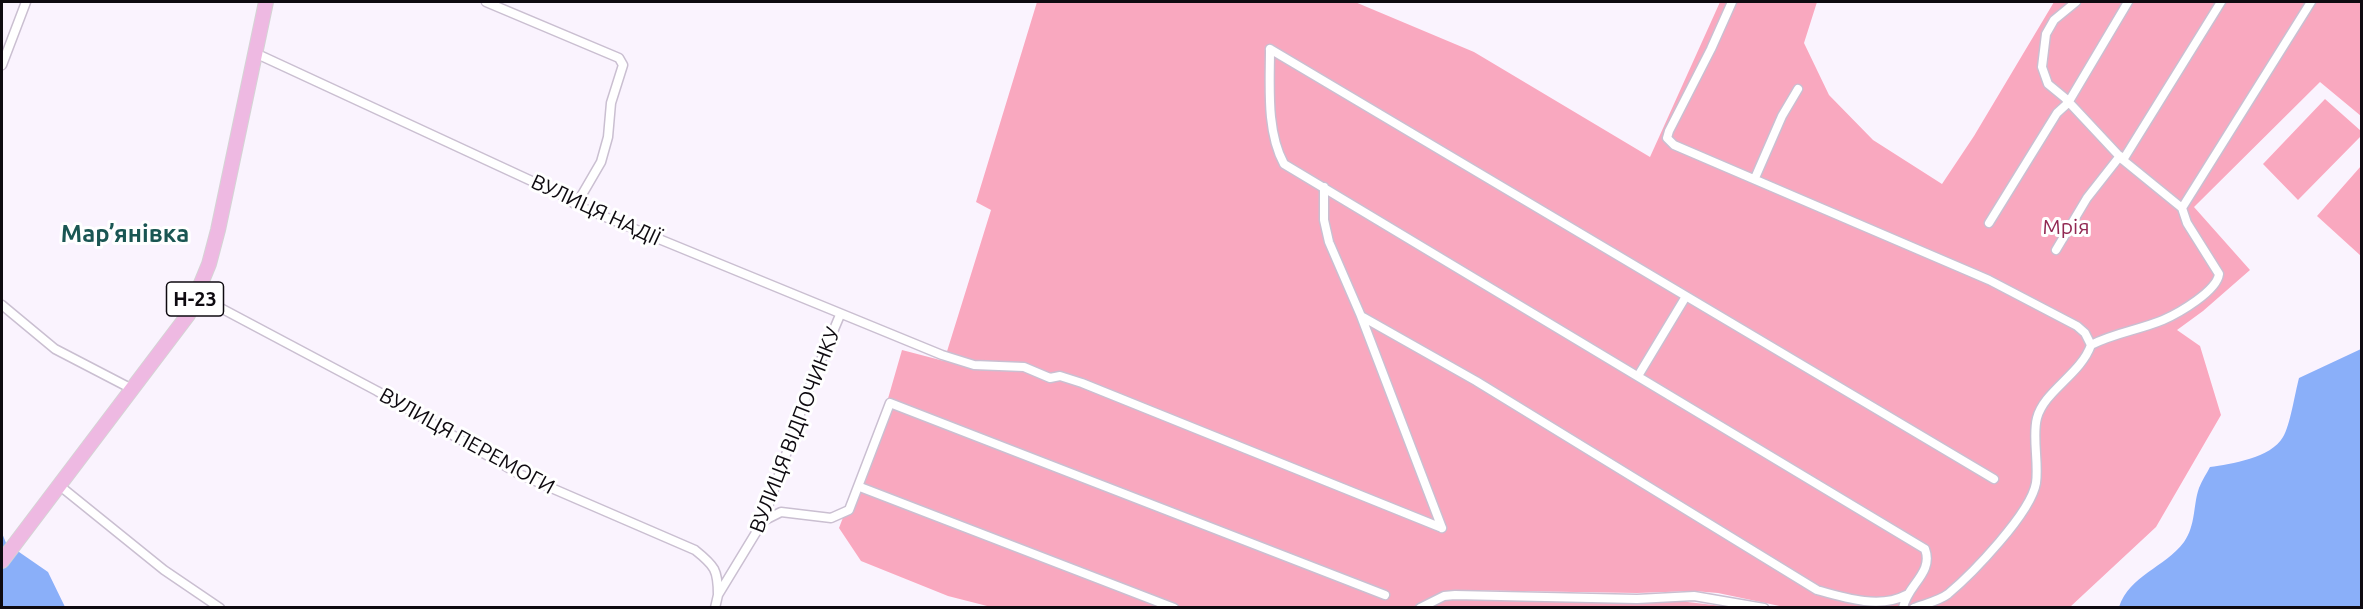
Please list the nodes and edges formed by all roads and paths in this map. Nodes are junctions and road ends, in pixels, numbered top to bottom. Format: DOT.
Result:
graph roads {
  1 [pos="26,2"];
  2 [pos="266,2"];
  3 [pos="486,2"];
  4 [pos="1732,2"];
  5 [pos="2076,2"];
  6 [pos="2128,2"];
  7 [pos="2221,2"];
  8 [pos="2311,2"];
  9 [pos="255,53"];
  10 [pos="2,65"];
  11 [pos="1798,89"];
  12 [pos="2068,103"];
  13 [pos="2121,158"];
  14 [pos="1755,178"];
  15 [pos="1324,187"];
  16 [pos="576,206"];
  17 [pos="2182,208"];
  18 [pos="1989,223"];
  19 [pos="2055,249"];
  20 [pos="198,292"];
  21 [pos="1685,298"];
  22 [pos="2,305"];
  23 [pos="840,315"];
  24 [pos="1362,316"];
  25 [pos="2091,345"];
  26 [pos="1638,376"];
  27 [pos="132,388"];
  28 [pos="1994,478"];
  29 [pos="60,486"];
  30 [pos="860,486"];
  31 [pos="763,521"];
  32 [pos="2,561"];
  33 [pos="1909,593"];
  34 [pos="718,595"];
  35 [pos="1385,595"];
  36 [pos="220,608"];
  37 [pos="715,608"];
  38 [pos="1174,608"];
  39 [pos="1420,608"];
  40 [pos="1764,608"];
  41 [pos="1904,608"];
  42 [pos="1914,608"];
  1 -- 10 [label="street"];
  2 -- 9 [label="main road, Н-23"];
  3 -- 16 [label="street"];
  4 -- 14 [label="street"];
  5 -- 12 [label="street"];
  6 -- 12 [label="street"];
  7 -- 13 [label="street"];
  8 -- 17 [label="street"];
  9 -- 16 [label="street, ВУЛИЦЯ НАДІЇ"];
  9 -- 20 [label="main road, Н-23"];
  11 -- 14 [label="street"];
  12 -- 13 [label="street"];
  12 -- 18 [label="street"];
  13 -- 17 [label="street"];
  13 -- 19 [label="street"];
  14 -- 25 [label="street"];
  15 -- 21 [label="street"];
  15 -- 24 [label="street"];
  15 -- 26 [label="street"];
  16 -- 23 [label="street, ВУЛИЦЯ НАДІЇ"];
  17 -- 25 [label="street"];
  20 -- 27 [label="main road, Н-23"];
  20 -- 34 [label="street, ВУЛИЦЯ ПЕРЕМОГИ"];
  21 -- 26 [label="street"];
  21 -- 28 [label="street"];
  22 -- 27 [label="street"];
  23 -- 24 [label="street, ВУЛИЦЯ НАДІЇ"];
  23 -- 31 [label="street, ВУЛИЦЯ ВІДПОЧИНКУ"];
  24 -- 33 [label="street"];
  25 -- 42 [label="street"];
  26 -- 33 [label="street"];
  27 -- 29 [label="main road, Н-23"];
  29 -- 32 [label="main road, Н-23"];
  29 -- 36 [label="street"];
  30 -- 31 [label="street"];
  30 -- 35 [label="street"];
  30 -- 38 [label="street"];
  31 -- 34 [label="street, ВУЛИЦЯ ВІДПОЧИНКУ"];
  33 -- 41 [label="street"];
  34 -- 37 [label="street, ВУЛИЦЯ ВІДПОЧИНКУ"];
  39 -- 40 [label="street"];
}
